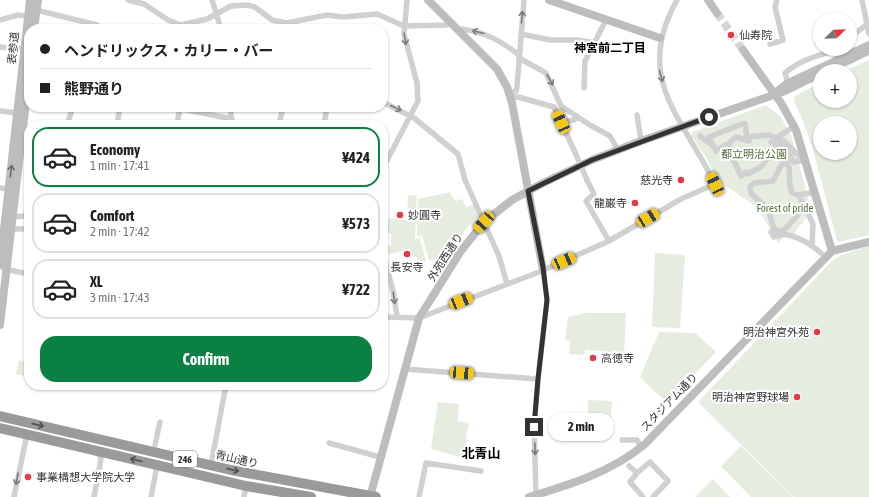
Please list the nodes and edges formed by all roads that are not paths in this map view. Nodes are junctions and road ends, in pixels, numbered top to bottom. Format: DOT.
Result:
graph roads {
  1 [pos="30,0"];
  2 [pos="38,0"];
  3 [pos="128,0"];
  4 [pos="212,0"];
  5 [pos="406,0"];
  6 [pos="428,0"];
  7 [pos="524,0"];
  8 [pos="549,0"];
  9 [pos="677,0"];
  10 [pos="708,0"];
  11 [pos="777,0"];
  12 [pos="860,1"];
  13 [pos="561,2"];
  14 [pos="36,10"];
  15 [pos="717,13"];
  16 [pos="216,14"];
  17 [pos="28,16"];
  18 [pos="0,20"];
  19 [pos="606,20"];
  20 [pos="450,23"];
  21 [pos="868,23"];
  22 [pos="27,24"];
  23 [pos="35,24"];
  24 [pos="94,24"];
  25 [pos="178,24"];
  26 [pos="185,24"];
  27 [pos="219,24"];
  28 [pos="404,26"];
  29 [pos="459,31"];
  30 [pos="857,32"];
  31 [pos="521,34"];
  32 [pos="869,34"];
  33 [pos="660,38"];
  34 [pos="595,43"];
  35 [pos="770,44"];
  36 [pos="869,45"];
  37 [pos="0,47"];
  38 [pos="24,49"];
  39 [pos="743,50"];
  40 [pos="869,51"];
  41 [pos="815,56"];
  42 [pos="519,57"];
  43 [pos="841,64"];
  44 [pos="813,78"];
  45 [pos="788,83"];
  46 [pos="584,88"];
  47 [pos="774,94"];
  48 [pos="510,96"];
  49 [pos="388,104"];
  50 [pos="0,111"];
  51 [pos="195,112"];
  52 [pos="17,113"];
  53 [pos="637,114"];
  54 [pos="409,115"];
  55 [pos="577,116"];
  56 [pos="24,120"];
  57 [pos="225,120"];
  58 [pos="561,122"];
  59 [pos="682,127"];
  60 [pos="746,130"];
  61 [pos="790,130"];
  62 [pos="700,136"];
  63 [pos="742,138"];
  64 [pos="779,139"];
  65 [pos="641,141"];
  66 [pos="771,142"];
  67 [pos="729,143"];
  68 [pos="715,148"];
  69 [pos="618,150"];
  70 [pos="773,150"];
  71 [pos="388,158"];
  72 [pos="787,161"];
  73 [pos="4,188"];
  74 [pos="528,191"];
  75 [pos="810,193"];
  76 [pos="799,197"];
  77 [pos="24,216"];
  78 [pos="13,217"];
  79 [pos="484,222"];
  80 [pos="5,228"];
  81 [pos="24,230"];
  82 [pos="783,232"];
  83 [pos="609,241"];
  84 [pos="869,242"];
  85 [pos="812,246"];
  86 [pos="832,251"];
  87 [pos="821,253"];
  88 [pos="2,267"];
  89 [pos="543,270"];
  90 [pos="388,272"];
  91 [pos="24,273"];
  92 [pos="507,284"];
  93 [pos="396,316"];
  94 [pos="388,317"];
  95 [pos="419,318"];
  96 [pos="0,325"];
  97 [pos="405,369"];
  98 [pos="538,379"];
  99 [pos="225,390"];
  100 [pos="0,416"];
  101 [pos="160,422"];
  102 [pos="0,428"];
  103 [pos="27,434"];
  104 [pos="622,440"];
  105 [pos="329,443"];
  106 [pos="155,445"];
  107 [pos="641,447"];
  108 [pos="98,451"];
  109 [pos="174,456"];
  110 [pos="380,457"];
  111 [pos="211,465"];
  112 [pos="629,466"];
  113 [pos="173,468"];
  114 [pos="156,471"];
  115 [pos="481,472"];
  116 [pos="637,473"];
  117 [pos="246,486"];
  118 [pos="532,496"];
  119 [pos="14,497"];
  120 [pos="94,497"];
  121 [pos="151,497"];
  122 [pos="244,497"];
  123 [pos="311,497"];
  124 [pos="372,497"];
  125 [pos="419,497"];
  126 [pos="644,497"];
  127 [pos="653,497"];
  1 -- 17 [label="main road, 表参道"];
  2 -- 14 [label="main road, 表参道"];
  3 -- 25 [label="street"];
  4 -- 16 [label="street"];
  5 -- 28 [label="street"];
  6 -- 20 [label="main road"];
  31 -- 7 [label="street, one-way"];
  8 -- 13 [label="main road"];
  9 -- 33 [label="street"];
  10 -- 15 [label="main road"];
  11 -- 35 [label="street"];
  12 -- 21 [label="street"];
  13 -- 19 [label="main road"];
  14 -- 23 [label="main road, 表参道"];
  14 -- 24 [label="street"];
  16 -- 26 [label="street"];
  16 -- 27 [label="street"];
  16 -- 28 [label="street"];
  17 -- 18 [label="street"];
  17 -- 22 [label="main road, 表参道"];
  19 -- 33 [label="main road"];
  19 -- 34 [label="street"];
  20 -- 28 [label="street"];
  20 -- 29 [label="main road"];
  21 -- 30 [label="street"];
  21 -- 32 [label="street"];
  28 -- 54 [label="street, one-way"];
  42 -- 29 [label="street, one-way"];
  29 -- 48 [label="main road"];
  31 -- 34 [label="street"];
  31 -- 42 [label="street"];
  33 -- 59 [label="street, one-way"];
  34 -- 46 [label="street"];
  36 -- 45 [label="main road, 外苑西通り"];
  37 -- 38 [label="street"];
  38 -- 52 [label="main road, 表参道"];
  39 -- 47 [label="main road"];
  40 -- 43 [label="main road"];
  41 -- 45 [label="street"];
  42 -- 48 [label="street"];
  42 -- 55 [label="street, one-way"];
  44 -- 47 [label="main road, 外苑西通り"];
  45 -- 47 [label="main road, 外苑西通り"];
  47 -- 59 [label="main road, 外苑西通り"];
  47 -- 86 [label="main road"];
  48 -- 58 [label="street"];
  48 -- 74 [label="main road"];
  49 -- 54 [label="street, one-way"];
  50 -- 52 [label="street"];
  51 -- 57 [label="street"];
  73 -- 52 [label="main road, 表参道, one-way"];
  53 -- 65 [label="street"];
  54 -- 71 [label="street"];
  54 -- 79 [label="street"];
  55 -- 58 [label="street"];
  55 -- 69 [label="street"];
  56 -- 78 [label="main road, 表参道"];
  58 -- 83 [label="street, bridge"];
  59 -- 65 [label="main road, 外苑西通り"];
  59 -- 83 [label="street"];
  60 -- 63 [label="street"];
  61 -- 64 [label="street"];
  62 -- 68 [label="street"];
  63 -- 66 [label="street"];
  63 -- 67 [label="street"];
  64 -- 66 [label="street"];
  64 -- 68 [label="street"];
  64 -- 70 [label="street"];
  64 -- 72 [label="street"];
  65 -- 69 [label="main road, 外苑西通り"];
  66 -- 70 [label="street"];
  67 -- 68 [label="street"];
  67 -- 70 [label="street"];
  68 -- 70 [label="street"];
  69 -- 74 [label="main road, 外苑西通り"];
  70 -- 72 [label="street"];
  72 -- 76 [label="street"];
  72 -- 82 [label="street"];
  73 -- 80 [label="main road, 表参道"];
  74 -- 79 [label="main road, 外苑西通り"];
  74 -- 89 [label="main road"];
  75 -- 76 [label="street"];
  76 -- 82 [label="street"];
  76 -- 85 [label="street"];
  77 -- 78 [label="street"];
  78 -- 80 [label="main road, 表参道"];
  79 -- 92 [label="street"];
  79 -- 95 [label="main road, 外苑西通り"];
  80 -- 81 [label="street"];
  80 -- 88 [label="main road, 表参道"];
  82 -- 85 [label="street"];
  83 -- 89 [label="street"];
  84 -- 86 [label="main road"];
  85 -- 87 [label="street"];
  86 -- 107 [label="main road, スタジアム通り"];
  88 -- 91 [label="street"];
  88 -- 96 [label="main road, 表参道"];
  89 -- 92 [label="street"];
  89 -- 98 [label="street"];
  90 -- 93 [label="street, one-way"];
  92 -- 95 [label="street"];
  93 -- 94 [label="street"];
  93 -- 95 [label="street"];
  95 -- 97 [label="main road, 外苑西通り"];
  97 -- 98 [label="street"];
  97 -- 110 [label="main road, 外苑西通り"];
  98 -- 118 [label="street, one-way"];
  99 -- 111 [label="street"];
  100 -- 109 [label="highway, 青山通り / 246, one-way"];
  101 -- 106 [label="street"];
  102 -- 103 [label="highway, 246"];
  103 -- 108 [label="highway, 246"];
  103 -- 119 [label="street, one-way"];
  104 -- 107 [label="street"];
  105 -- 110 [label="street"];
  107 -- 118 [label="main road, スタジアム通り"];
  113 -- 108 [label="highway, 246, one-way"];
  108 -- 120 [label="street"];
  109 -- 111 [label="highway, 青山通り / 246"];
  109 -- 113 [label="highway"];
  110 -- 124 [label="main road, 外苑西通り"];
  111 -- 124 [label="highway, 青山通り / 246, one-way"];
  112 -- 116 [label="street"];
  113 -- 117 [label="highway, 246"];
  114 -- 121 [label="street"];
  115 -- 125 [label="street"];
  116 -- 126 [label="street"];
  116 -- 127 [label="street"];
  117 -- 122 [label="street"];
  117 -- 123 [label="highway, 246"];
}
